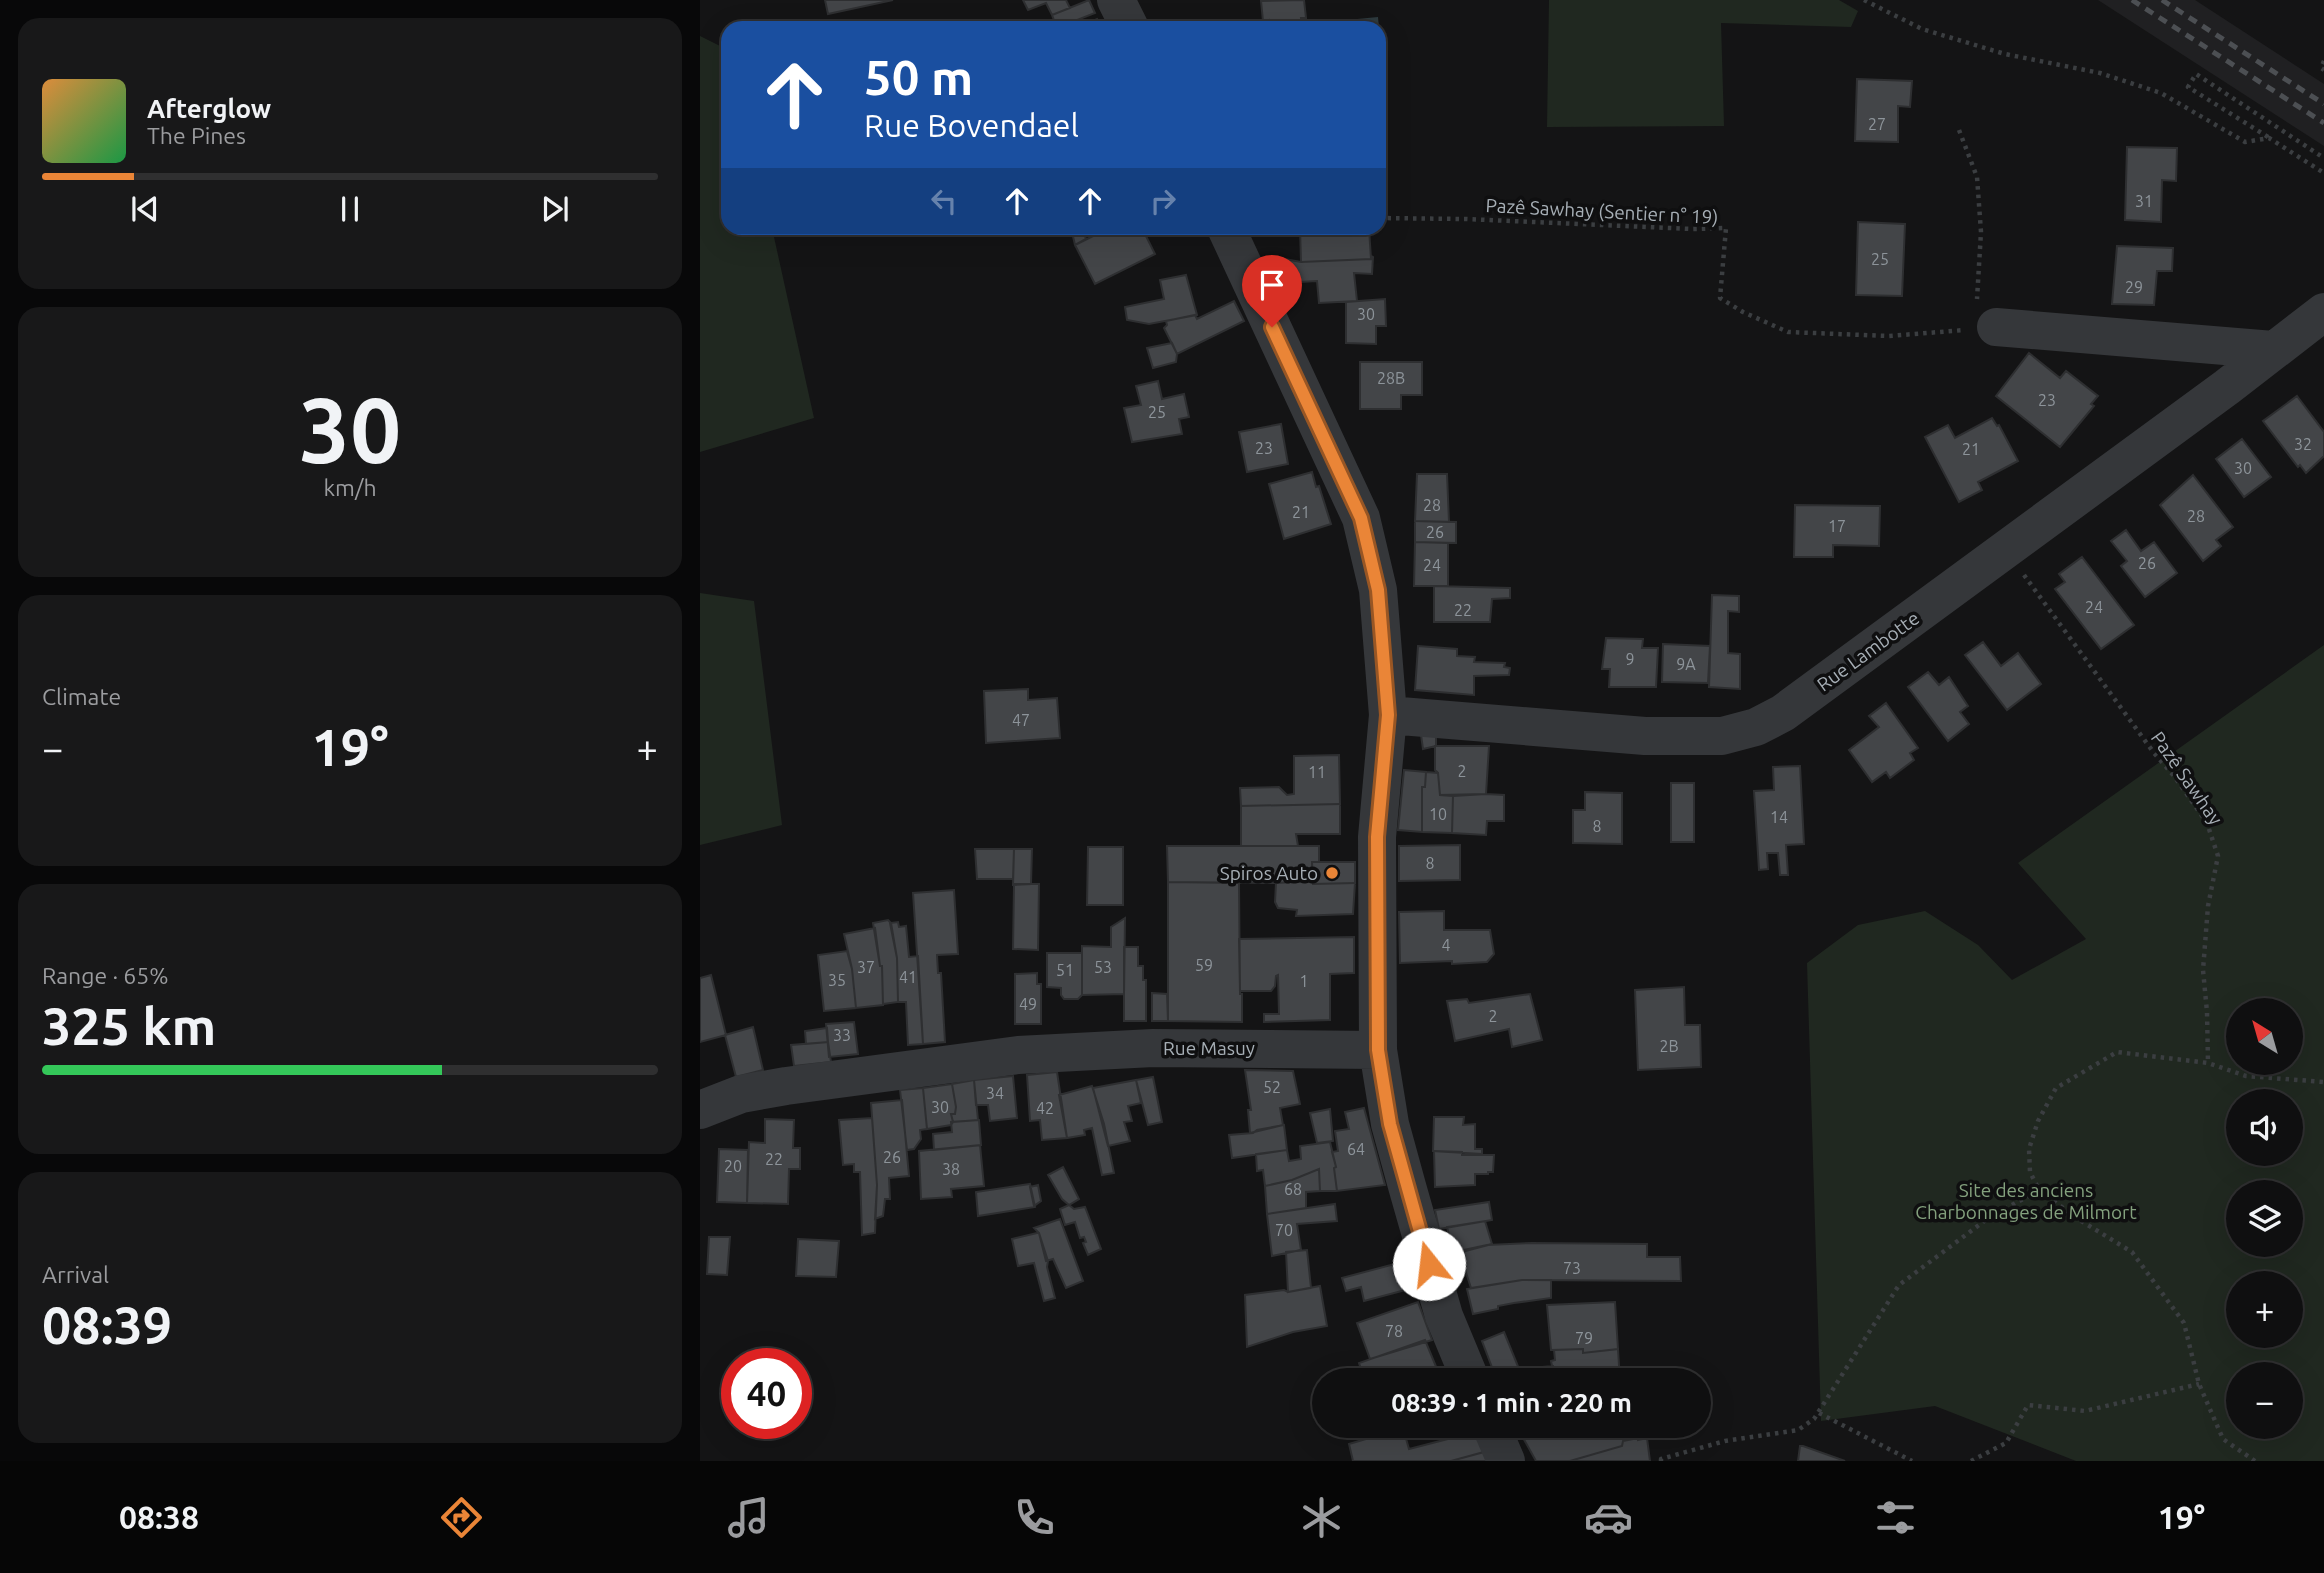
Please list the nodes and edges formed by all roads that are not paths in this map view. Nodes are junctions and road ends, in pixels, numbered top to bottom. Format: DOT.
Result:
graph roads {
  1 [pos="1116,0"];
  2 [pos="1126,21"];
  3 [pos="1229,235"];
  4 [pos="2324,312"];
  5 [pos="1996,327"];
  6 [pos="2273,351"];
  7 [pos="1388,715"];
  8 [pos="1378,1050"];
  9 [pos="700,1110"];
  10 [pos="1466,1368"];
  11 [pos="1496,1438"];
  12 [pos="1506,1461"];
  1 -- 2 [label="street"];
  3 -- 7 [label="street"];
  4 -- 6 [label="street, Rue Lambotte"];
  5 -- 6 [label="street"];
  6 -- 7 [label="street, Rue Lambotte"];
  7 -- 8 [label="street"];
  8 -- 9 [label="street, Rue Masuy"];
  8 -- 10 [label="street"];
  11 -- 12 [label="street"];
}
